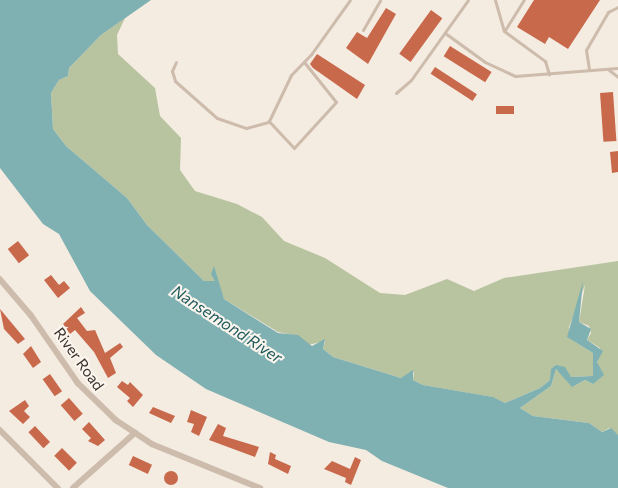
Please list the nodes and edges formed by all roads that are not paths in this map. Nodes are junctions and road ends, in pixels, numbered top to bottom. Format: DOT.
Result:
graph roads {
  1 [pos="350,0"];
  2 [pos="380,0"];
  3 [pos="468,0"];
  4 [pos="495,0"];
  5 [pos="524,0"];
  6 [pos="618,7"];
  7 [pos="363,30"];
  8 [pos="504,31"];
  9 [pos="445,33"];
  10 [pos="176,62"];
  11 [pos="304,62"];
  12 [pos="618,68"];
  13 [pos="590,69"];
  14 [pos="609,69"];
  15 [pos="549,75"];
  16 [pos="618,77"];
  17 [pos="396,92"];
  18 [pos="269,122"];
  19 [pos="0,279"];
  20 [pos="0,430"];
  21 [pos="134,433"];
  22 [pos="58,488"];
  23 [pos="73,488"];
  24 [pos="260,488"];
  1 -- 11 [label="lane"];
  2 -- 7 [label="lane"];
  3 -- 9 [label="lane"];
  4 -- 8 [label="lane"];
  5 -- 8 [label="lane"];
  6 -- 13 [label="lane"];
  8 -- 15 [label="lane"];
  9 -- 15 [label="lane"];
  9 -- 17 [label="lane"];
  10 -- 18 [label="lane"];
  11 -- 18 [label="lane"];
  11 -- 18 [label="lane"];
  12 -- 14 [label="lane"];
  13 -- 14 [label="lane"];
  13 -- 15 [label="lane"];
  14 -- 16 [label="lane"];
  19 -- 21 [label="street, River Road"];
  20 -- 22 [label="street"];
  21 -- 23 [label="street"];
  21 -- 24 [label="street, River Road"];
}
